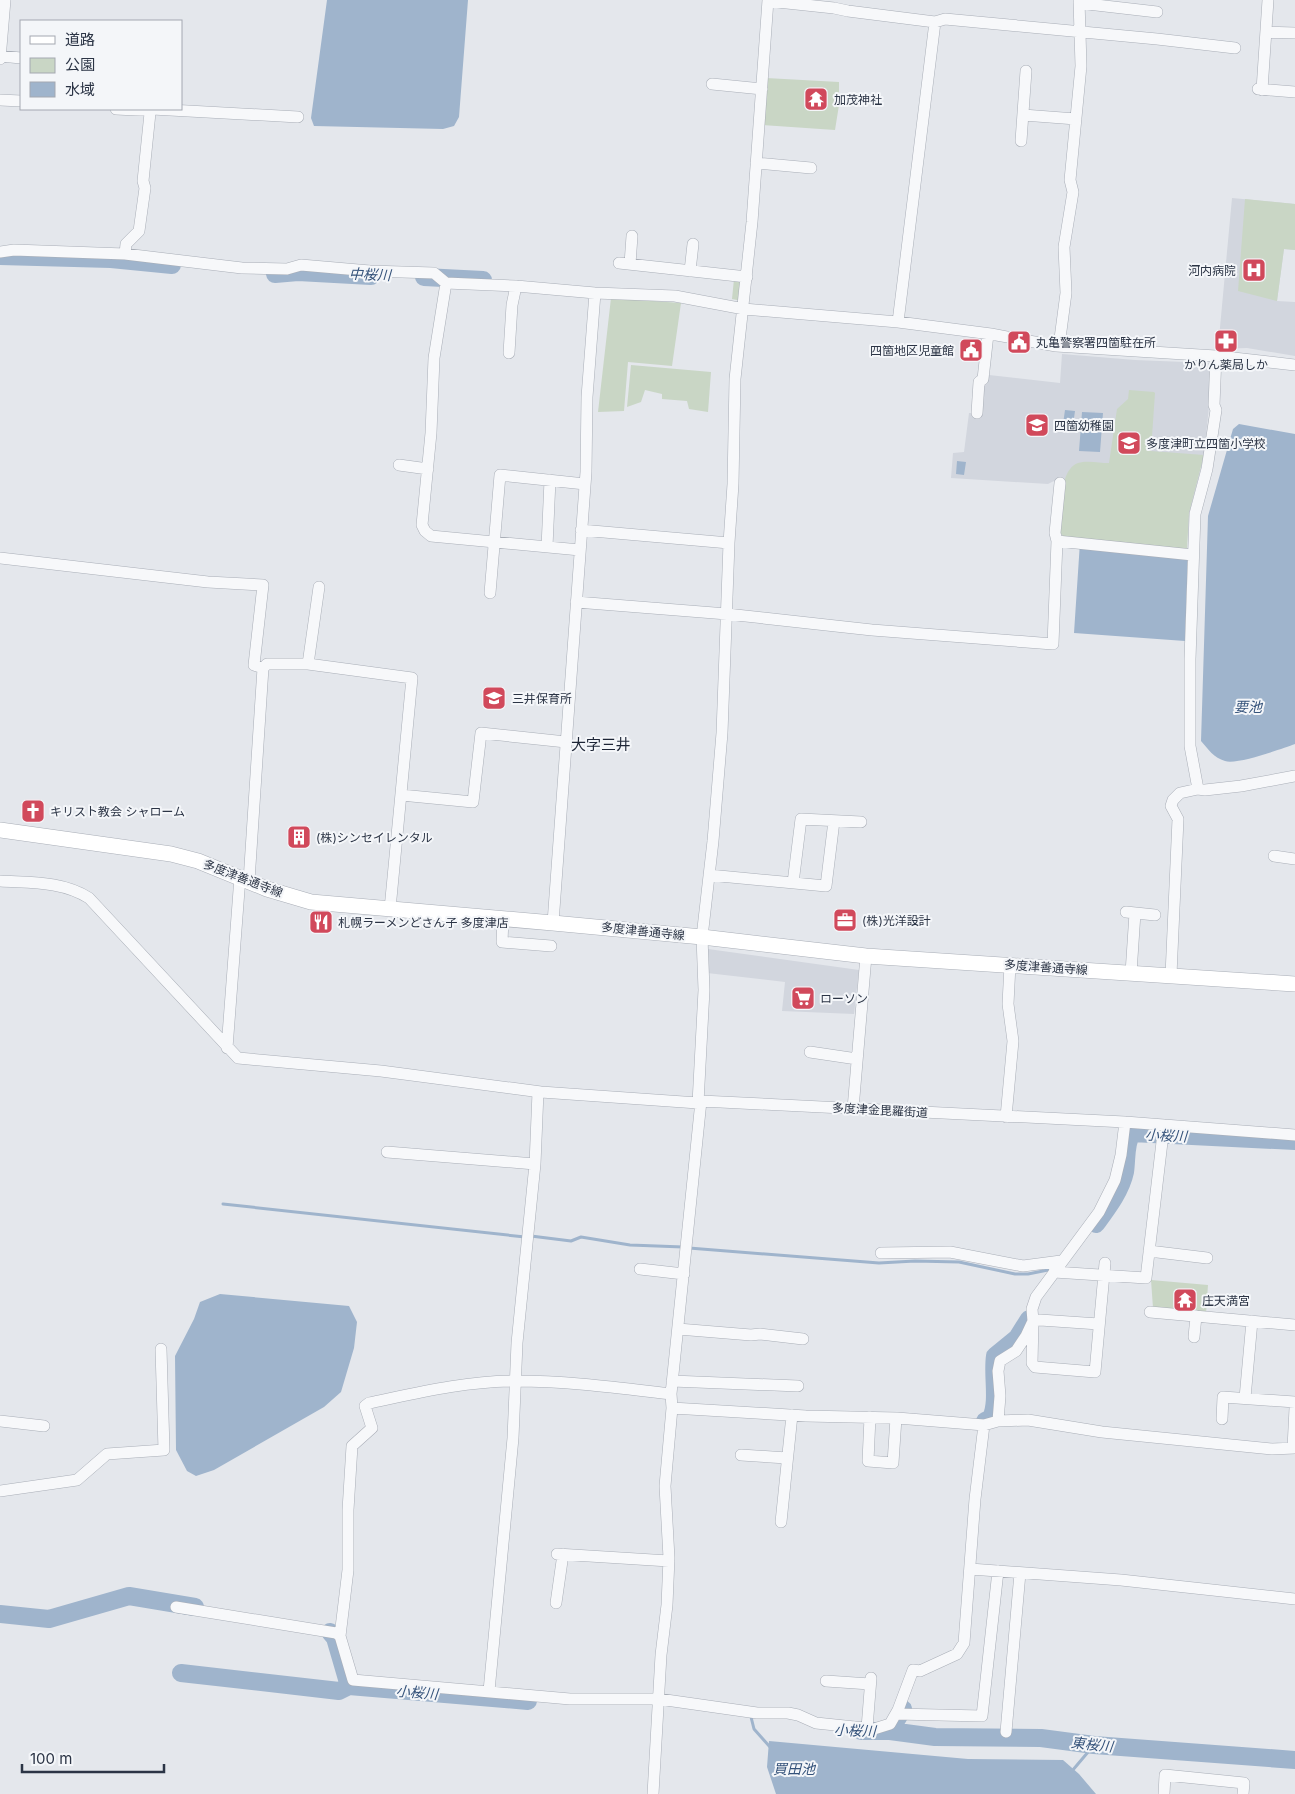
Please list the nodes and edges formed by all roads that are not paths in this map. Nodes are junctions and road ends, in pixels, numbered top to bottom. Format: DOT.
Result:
graph roads {
  1 [pos="5,0"];
  2 [pos="768,0"];
  3 [pos="1268,0"];
  4 [pos="1079,2"];
  5 [pos="1136,5"];
  6 [pos="1157,12"];
  7 [pos="935,22"];
  8 [pos="1080,31"];
  9 [pos="1266,32"];
  10 [pos="1295,33"];
  11 [pos="1236,48"];
  12 [pos="0,58"];
  13 [pos="20,58"];
  14 [pos="1026,71"];
  15 [pos="712,84"];
  16 [pos="762,89"];
  17 [pos="1295,92"];
  18 [pos="0,100"];
  19 [pos="20,101"];
  20 [pos="148,110"];
  21 [pos="167,110"];
  22 [pos="1022,115"];
  23 [pos="298,117"];
  24 [pos="1076,119"];
  25 [pos="1020,141"];
  26 [pos="756,163"];
  27 [pos="811,168"];
  28 [pos="632,236"];
  29 [pos="693,244"];
  30 [pos="0,252"];
  31 [pos="124,254"];
  32 [pos="690,270"];
  33 [pos="747,276"];
  34 [pos="442,280"];
  35 [pos="516,286"];
  36 [pos="595,293"];
  37 [pos="744,309"];
  38 [pos="898,322"];
  39 [pos="988,334"];
  40 [pos="1059,346"];
  41 [pos="509,353"];
  42 [pos="1216,356"];
  43 [pos="1295,365"];
  44 [pos="977,413"];
  45 [pos="399,465"];
  46 [pos="428,469"];
  47 [pos="550,480"];
  48 [pos="1060,483"];
  49 [pos="585,484"];
  50 [pos="582,530"];
  51 [pos="1057,541"];
  52 [pos="494,542"];
  53 [pos="728,544"];
  54 [pos="547,547"];
  55 [pos="580,550"];
  56 [pos="1193,555"];
  57 [pos="0,558"];
  58 [pos="319,588"];
  59 [pos="490,593"];
  60 [pos="576,602"];
  61 [pos="727,614"];
  62 [pos="308,664"];
  63 [pos="263,668"];
  64 [pos="566,742"];
  65 [pos="1295,776"];
  66 [pos="1198,789"];
  67 [pos="401,795"];
  68 [pos="834,821"];
  69 [pos="861,822"];
  70 [pos="0,830"];
  71 [pos="1274,856"];
  72 [pos="1295,859"];
  73 [pos="709,875"];
  74 [pos="245,879"];
  75 [pos="0,881"];
  76 [pos="793,883"];
  77 [pos="390,909"];
  78 [pos="1155,915"];
  79 [pos="503,918"];
  80 [pos="553,923"];
  81 [pos="702,937"];
  82 [pos="551,946"];
  83 [pos="866,956"];
  84 [pos="1010,965"];
  85 [pos="1131,973"];
  86 [pos="1171,975"];
  87 [pos="1295,984"];
  88 [pos="228,1048"];
  89 [pos="810,1052"];
  90 [pos="857,1059"];
  91 [pos="538,1092"];
  92 [pos="700,1102"];
  93 [pos="853,1109"];
  94 [pos="1006,1117"];
  95 [pos="1125,1122"];
  96 [pos="1164,1125"];
  97 [pos="1295,1135"];
  98 [pos="387,1152"];
  99 [pos="535,1164"];
  100 [pos="1149,1251"];
  101 [pos="881,1253"];
  102 [pos="1207,1258"];
  103 [pos="1062,1261"];
  104 [pos="1105,1263"];
  105 [pos="640,1269"];
  106 [pos="1054,1272"];
  107 [pos="684,1274"];
  108 [pos="1104,1275"];
  109 [pos="1150,1312"];
  110 [pos="1196,1316"];
  111 [pos="1252,1321"];
  112 [pos="1033,1322"];
  113 [pos="1099,1324"];
  114 [pos="1295,1325"];
  115 [pos="678,1329"];
  116 [pos="1194,1337"];
  117 [pos="803,1340"];
  118 [pos="161,1349"];
  119 [pos="515,1381"];
  120 [pos="672,1381"];
  121 [pos="798,1386"];
  122 [pos="671,1394"];
  123 [pos="1245,1398"];
  124 [pos="1295,1402"];
  125 [pos="672,1408"];
  126 [pos="1295,1408"];
  127 [pos="792,1415"];
  128 [pos="870,1417"];
  129 [pos="896,1418"];
  130 [pos="1222,1419"];
  131 [pos="0,1421"];
  132 [pos="998,1421"];
  133 [pos="984,1425"];
  134 [pos="44,1426"];
  135 [pos="1294,1448"];
  136 [pos="741,1454"];
  137 [pos="787,1458"];
  138 [pos="0,1491"];
  139 [pos="781,1522"];
  140 [pos="669,1561"];
  141 [pos="970,1568"];
  142 [pos="998,1571"];
  143 [pos="1020,1573"];
  144 [pos="1295,1599"];
  145 [pos="556,1603"];
  146 [pos="176,1607"];
  147 [pos="335,1634"];
  148 [pos="826,1681"];
  149 [pos="489,1691"];
  150 [pos="659,1699"];
  151 [pos="899,1714"];
  152 [pos="867,1728"];
  153 [pos="1006,1732"];
  154 [pos="653,1794"];
  155 [pos="1164,1794"];
  156 [pos="1243,1794"];
  1 -- 12 [label="street"];
  2 -- 7 [label="street"];
  2 -- 16 [label="street"];
  3 -- 9 [label="street"];
  4 -- 5 [label="street"];
  4 -- 8 [label="street"];
  5 -- 6 [label="street"];
  7 -- 8 [label="street"];
  7 -- 38 [label="street"];
  8 -- 11 [label="street"];
  8 -- 24 [label="street"];
  9 -- 10 [label="street"];
  9 -- 17 [label="street"];
  12 -- 13 [label="street"];
  14 -- 22 [label="street"];
  15 -- 16 [label="street"];
  16 -- 26 [label="street"];
  18 -- 19 [label="street"];
  20 -- 31 [label="street"];
  21 -- 23 [label="street"];
  22 -- 24 [label="street"];
  22 -- 25 [label="street"];
  24 -- 40 [label="street"];
  26 -- 27 [label="street"];
  26 -- 33 [label="street"];
  28 -- 32 [label="street"];
  29 -- 32 [label="street"];
  30 -- 31 [label="street"];
  31 -- 34 [label="street"];
  32 -- 33 [label="street"];
  33 -- 37 [label="street"];
  34 -- 35 [label="street"];
  34 -- 46 [label="street"];
  35 -- 36 [label="street"];
  35 -- 41 [label="street"];
  36 -- 37 [label="street"];
  36 -- 49 [label="street"];
  37 -- 38 [label="street"];
  37 -- 53 [label="street"];
  38 -- 39 [label="street"];
  39 -- 40 [label="street"];
  39 -- 44 [label="street"];
  40 -- 42 [label="street"];
  42 -- 43 [label="street"];
  42 -- 56 [label="street"];
  45 -- 46 [label="street"];
  46 -- 52 [label="street"];
  47 -- 49 [label="street"];
  47 -- 52 [label="street"];
  47 -- 54 [label="street"];
  48 -- 51 [label="street"];
  49 -- 50 [label="street"];
  50 -- 53 [label="street"];
  50 -- 55 [label="street"];
  51 -- 56 [label="street"];
  51 -- 61 [label="street"];
  52 -- 54 [label="street"];
  52 -- 59 [label="street"];
  53 -- 61 [label="street"];
  54 -- 55 [label="street"];
  55 -- 60 [label="street"];
  56 -- 66 [label="street"];
  57 -- 63 [label="street"];
  58 -- 62 [label="street"];
  60 -- 61 [label="street"];
  60 -- 64 [label="street"];
  61 -- 73 [label="street"];
  62 -- 63 [label="street"];
  62 -- 67 [label="street"];
  63 -- 74 [label="street"];
  64 -- 67 [label="street"];
  64 -- 80 [label="street"];
  65 -- 66 [label="street"];
  66 -- 86 [label="street"];
  67 -- 77 [label="street"];
  68 -- 69 [label="street"];
  68 -- 76 [label="street"];
  68 -- 76 [label="street"];
  70 -- 74 [label="main road, 多度津善通寺線"];
  71 -- 72 [label="street"];
  73 -- 76 [label="street"];
  73 -- 81 [label="street"];
  74 -- 77 [label="main road, 多度津善通寺線"];
  74 -- 88 [label="street"];
  75 -- 88 [label="street, 多度津金毘羅街道"];
  77 -- 79 [label="main road, 多度津善通寺線"];
  78 -- 85 [label="street"];
  79 -- 80 [label="main road, 多度津善通寺線"];
  79 -- 82 [label="street"];
  80 -- 81 [label="main road, 多度津善通寺線"];
  81 -- 83 [label="main road, 多度津善通寺線"];
  81 -- 92 [label="street"];
  83 -- 84 [label="main road, 多度津善通寺線"];
  83 -- 90 [label="street"];
  84 -- 85 [label="main road, 多度津善通寺線"];
  84 -- 94 [label="street"];
  85 -- 86 [label="main road, 多度津善通寺線"];
  86 -- 87 [label="main road, 多度津善通寺線"];
  88 -- 91 [label="street, 多度津金毘羅街道"];
  89 -- 90 [label="street"];
  90 -- 93 [label="street"];
  91 -- 92 [label="street, 多度津金毘羅街道"];
  91 -- 99 [label="street"];
  92 -- 93 [label="street, 多度津金毘羅街道"];
  92 -- 107 [label="street"];
  93 -- 94 [label="street, 多度津金毘羅街道"];
  94 -- 95 [label="street, 多度津金毘羅街道"];
  95 -- 96 [label="street, 多度津金毘羅街道"];
  95 -- 103 [label="street"];
  96 -- 97 [label="street, 多度津金毘羅街道"];
  96 -- 100 [label="street"];
  98 -- 99 [label="street"];
  99 -- 119 [label="street"];
  100 -- 102 [label="street"];
  100 -- 108 [label="street"];
  101 -- 103 [label="street"];
  103 -- 106 [label="street"];
  104 -- 108 [label="street"];
  105 -- 107 [label="street"];
  106 -- 108 [label="street"];
  106 -- 112 [label="street"];
  107 -- 115 [label="street"];
  108 -- 113 [label="street"];
  109 -- 110 [label="street"];
  110 -- 111 [label="street"];
  110 -- 116 [label="street"];
  111 -- 114 [label="street"];
  111 -- 123 [label="street"];
  112 -- 113 [label="street"];
  112 -- 113 [label="street"];
  112 -- 132 [label="street"];
  115 -- 117 [label="street"];
  115 -- 120 [label="street"];
  118 -- 138 [label="street"];
  119 -- 122 [label="street"];
  119 -- 147 [label="street"];
  119 -- 149 [label="street"];
  120 -- 121 [label="street"];
  120 -- 122 [label="street"];
  122 -- 125 [label="street"];
  123 -- 124 [label="street"];
  123 -- 130 [label="street"];
  125 -- 127 [label="street"];
  125 -- 140 [label="street"];
  126 -- 135 [label="street"];
  127 -- 128 [label="street"];
  127 -- 137 [label="street"];
  128 -- 129 [label="street"];
  128 -- 129 [label="street"];
  129 -- 133 [label="street"];
  131 -- 134 [label="street"];
  132 -- 133 [label="street"];
  132 -- 135 [label="street"];
  133 -- 141 [label="street"];
  136 -- 137 [label="street"];
  137 -- 139 [label="street"];
  140 -- 145 [label="street"];
  140 -- 150 [label="street"];
  141 -- 142 [label="street"];
  141 -- 151 [label="street"];
  142 -- 143 [label="street"];
  142 -- 151 [label="street"];
  143 -- 144 [label="street"];
  143 -- 153 [label="street"];
  146 -- 147 [label="street"];
  147 -- 149 [label="street"];
  148 -- 152 [label="street"];
  149 -- 150 [label="street"];
  150 -- 152 [label="street"];
  150 -- 154 [label="street"];
  151 -- 152 [label="street"];
  155 -- 156 [label="street"];
}
